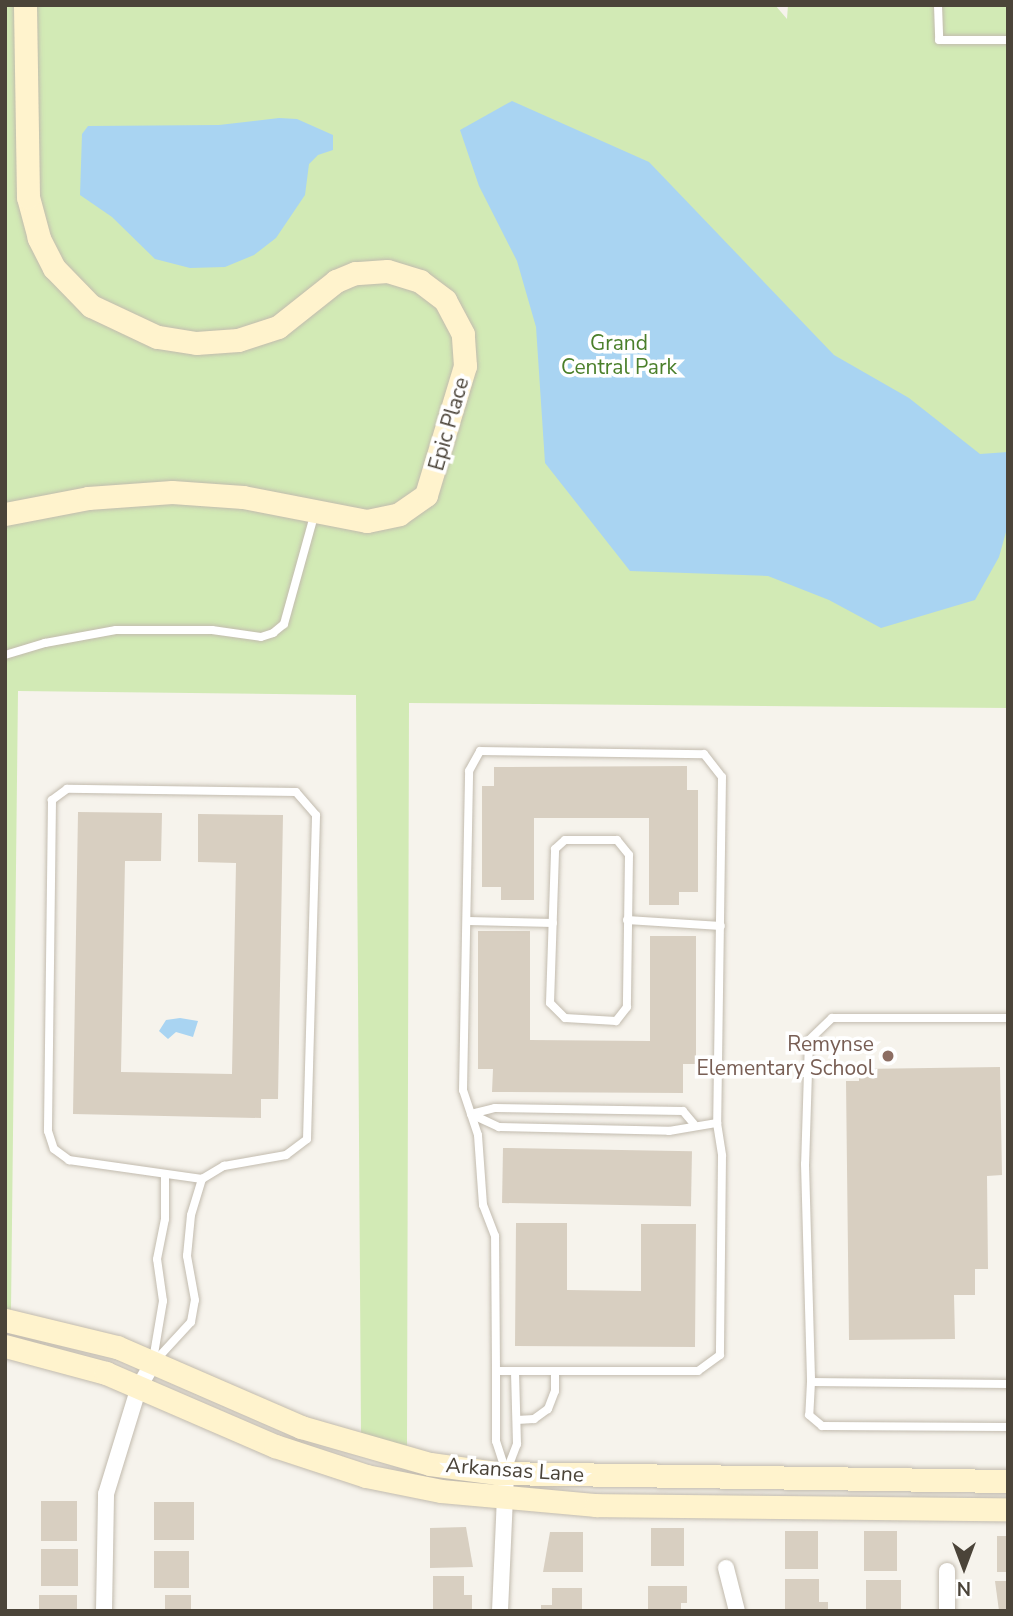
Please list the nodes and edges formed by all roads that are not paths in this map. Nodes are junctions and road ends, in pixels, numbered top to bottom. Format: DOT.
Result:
graph roads {
  1 [pos="25,5"];
  2 [pos="938,5"];
  3 [pos="1008,40"];
  4 [pos="315,512"];
  5 [pos="5,514"];
  6 [pos="5,655"];
  7 [pos="627,920"];
  8 [pos="468,921"];
  9 [pos="553,922"];
  10 [pos="721,926"];
  11 [pos="1008,1018"];
  12 [pos="471,1114"];
  13 [pos="717,1123"];
  14 [pos="694,1124"];
  15 [pos="165,1175"];
  16 [pos="202,1179"];
  17 [pos="5,1320"];
  18 [pos="5,1346"];
  19 [pos="153,1363"];
  20 [pos="496,1371"];
  21 [pos="516,1371"];
  22 [pos="555,1371"];
  23 [pos="810,1382"];
  24 [pos="1008,1384"];
  25 [pos="139,1387"];
  26 [pos="517,1420"];
  27 [pos="1008,1427"];
  28 [pos="506,1473"];
  29 [pos="1008,1481"];
  30 [pos="505,1500"];
  31 [pos="1008,1508"];
  32 [pos="726,1567"];
  33 [pos="947,1572"];
  34 [pos="104,1611"];
  35 [pos="500,1611"];
  36 [pos="737,1611"];
  37 [pos="947,1611"];
  1 -- 4 [label="main road, Epic Place"];
  2 -- 3 [label="lane"];
  4 -- 5 [label="main road, Epic Place"];
  4 -- 6 [label="lane"];
  7 -- 9 [label="lane"];
  7 -- 9 [label="lane"];
  7 -- 10 [label="lane"];
  8 -- 9 [label="lane"];
  8 -- 10 [label="lane"];
  8 -- 12 [label="lane"];
  10 -- 13 [label="lane"];
  11 -- 23 [label="lane"];
  12 -- 14 [label="lane"];
  12 -- 14 [label="lane"];
  12 -- 20 [label="lane"];
  13 -- 14 [label="lane"];
  13 -- 22 [label="lane"];
  15 -- 16 [label="lane"];
  15 -- 16 [label="lane"];
  15 -- 19 [label="lane"];
  16 -- 19 [label="lane"];
  17 -- 19 [label="main road, Arkansas Lane"];
  18 -- 25 [label="main road, Arkansas Lane"];
  19 -- 25 [label="street"];
  19 -- 28 [label="main road, Arkansas Lane"];
  20 -- 21 [label="lane"];
  20 -- 28 [label="lane"];
  21 -- 22 [label="lane"];
  21 -- 26 [label="lane"];
  22 -- 26 [label="lane"];
  23 -- 24 [label="lane"];
  23 -- 27 [label="lane"];
  25 -- 30 [label="main road, Arkansas Lane"];
  25 -- 34 [label="street"];
  26 -- 28 [label="lane"];
  28 -- 29 [label="main road, Arkansas Lane"];
  28 -- 30 [label="street"];
  30 -- 31 [label="main road, Arkansas Lane"];
  30 -- 35 [label="street"];
  32 -- 36 [label="street"];
  33 -- 37 [label="street"];
}
